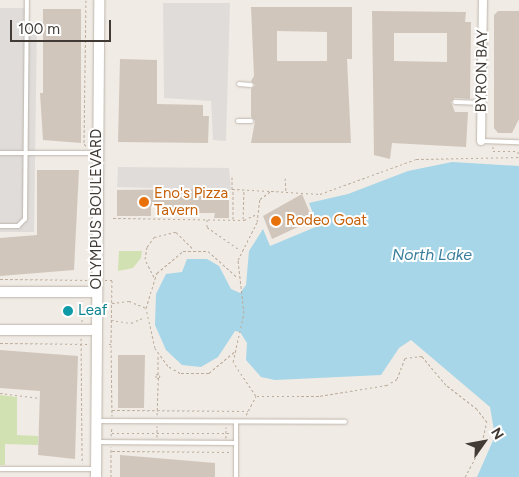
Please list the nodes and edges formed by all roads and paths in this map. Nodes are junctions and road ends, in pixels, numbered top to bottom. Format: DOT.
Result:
graph roads {
  1 [pos="27,0"];
  2 [pos="86,0"];
  3 [pos="99,0"];
  4 [pos="483,0"];
  5 [pos="239,84"];
  6 [pos="251,85"];
  7 [pos="455,102"];
  8 [pos="482,103"];
  9 [pos="238,121"];
  10 [pos="251,121"];
  11 [pos="481,142"];
  12 [pos="493,142"];
  13 [pos="519,142"];
  14 [pos="88,148"];
  15 [pos="0,153"];
  16 [pos="98,153"];
  17 [pos="26,154"];
  18 [pos="519,157"];
  19 [pos="232,177"];
  20 [pos="286,178"];
  21 [pos="233,189"];
  22 [pos="244,189"];
  23 [pos="271,191"];
  24 [pos="286,191"];
  25 [pos="257,214"];
  26 [pos="113,218"];
  27 [pos="207,219"];
  28 [pos="233,220"];
  29 [pos="243,220"];
  30 [pos="0,226"];
  31 [pos="193,249"];
  32 [pos="240,250"];
  33 [pos="237,276"];
  34 [pos="155,277"];
  35 [pos="0,279"];
  36 [pos="82,280"];
  37 [pos="90,280"];
  38 [pos="104,280"];
  39 [pos="0,292"];
  40 [pos="82,292"];
  41 [pos="97,292"];
  42 [pos="111,303"];
  43 [pos="146,308"];
  44 [pos="146,316"];
  45 [pos="111,320"];
  46 [pos="0,330"];
  47 [pos="82,330"];
  48 [pos="96,330"];
  49 [pos="0,343"];
  50 [pos="81,344"];
  51 [pos="89,344"];
  52 [pos="104,344"];
  53 [pos="111,344"];
  54 [pos="235,352"];
  55 [pos="158,354"];
  56 [pos="0,393"];
  57 [pos="256,396"];
  58 [pos="40,398"];
  59 [pos="112,410"];
  60 [pos="157,410"];
  61 [pos="226,411"];
  62 [pos="248,411"];
  63 [pos="96,421"];
  64 [pos="112,421"];
  65 [pos="157,421"];
  66 [pos="226,422"];
  67 [pos="236,422"];
  68 [pos="245,422"];
  69 [pos="344,422"];
  70 [pos="112,433"];
  71 [pos="226,433"];
  72 [pos="236,433"];
  73 [pos="157,434"];
  74 [pos="96,442"];
  75 [pos="111,442"];
  76 [pos="157,442"];
  77 [pos="226,443"];
  78 [pos="236,443"];
  79 [pos="112,451"];
  80 [pos="157,451"];
  81 [pos="226,452"];
  82 [pos="236,452"];
  83 [pos="83,465"];
  84 [pos="0,469"];
  85 [pos="96,473"];
  86 [pos="111,477"];
  87 [pos="236,477"];
  88 [pos="465,477"];
  1 -- 17 [label="lane"];
  2 -- 14 [label="path"];
  3 -- 16 [label="street, OLYMPUS BOULEVARD"];
  4 -- 8 [label="street, BYRON BAY"];
  5 -- 6 [label="lane"];
  7 -- 8 [label="lane"];
  8 -- 11 [label="street, BYRON BAY"];
  9 -- 10 [label="lane"];
  11 -- 12 [label="lane"];
  12 -- 13 [label="lane"];
  12 -- 18 [label="path"];
  15 -- 17 [label="lane"];
  16 -- 17 [label="lane"];
  16 -- 41 [label="street, OLYMPUS BOULEVARD"];
  17 -- 30 [label="lane"];
  18 -- 24 [label="path"];
  19 -- 21 [label="path"];
  20 -- 24 [label="path"];
  21 -- 22 [label="path"];
  21 -- 28 [label="path"];
  22 -- 23 [label="path"];
  22 -- 29 [label="path"];
  23 -- 24 [label="path"];
  23 -- 25 [label="path"];
  25 -- 29 [label="path"];
  25 -- 32 [label="path"];
  26 -- 27 [label="path"];
  27 -- 28 [label="path"];
  27 -- 32 [label="path"];
  28 -- 29 [label="path"];
  31 -- 33 [label="path"];
  31 -- 34 [label="path"];
  31 -- 34 [label="path"];
  32 -- 33 [label="path"];
  33 -- 54 [label="path"];
  34 -- 43 [label="path"];
  35 -- 36 [label="path"];
  36 -- 37 [label="path"];
  36 -- 40 [label="path"];
  38 -- 42 [label="path"];
  39 -- 40 [label="street"];
  40 -- 41 [label="street"];
  40 -- 47 [label="path"];
  41 -- 48 [label="street, OLYMPUS BOULEVARD"];
  42 -- 43 [label="path"];
  42 -- 45 [label="path"];
  43 -- 44 [label="path"];
  44 -- 45 [label="path"];
  44 -- 55 [label="path"];
  45 -- 53 [label="path"];
  46 -- 47 [label="street"];
  47 -- 48 [label="street"];
  47 -- 50 [label="path"];
  48 -- 63 [label="street, OLYMPUS BOULEVARD"];
  49 -- 50 [label="path"];
  50 -- 51 [label="path"];
  50 -- 83 [label="path"];
  52 -- 53 [label="path"];
  53 -- 59 [label="path"];
  54 -- 55 [label="path"];
  54 -- 57 [label="path"];
  55 -- 60 [label="path"];
  56 -- 58 [label="path"];
  57 -- 62 [label="path"];
  57 -- 88 [label="path"];
  59 -- 60 [label="path"];
  59 -- 64 [label="path"];
  60 -- 61 [label="path"];
  60 -- 65 [label="path"];
  61 -- 62 [label="path"];
  61 -- 66 [label="path"];
  62 -- 68 [label="path"];
  63 -- 64 [label="lane"];
  63 -- 74 [label="street, OLYMPUS BOULEVARD"];
  64 -- 65 [label="lane"];
  64 -- 70 [label="path"];
  65 -- 66 [label="lane"];
  65 -- 73 [label="path"];
  66 -- 67 [label="lane"];
  66 -- 71 [label="path"];
  67 -- 68 [label="lane"];
  67 -- 72 [label="lane"];
  68 -- 69 [label="lane"];
  70 -- 73 [label="path"];
  70 -- 75 [label="path"];
  71 -- 72 [label="path"];
  71 -- 73 [label="path"];
  71 -- 77 [label="path"];
  72 -- 78 [label="lane"];
  73 -- 76 [label="path"];
  74 -- 75 [label="lane"];
  74 -- 85 [label="street, OLYMPUS BOULEVARD"];
  75 -- 76 [label="lane"];
  75 -- 79 [label="path"];
  76 -- 77 [label="lane"];
  76 -- 80 [label="path"];
  77 -- 78 [label="lane"];
  77 -- 81 [label="path"];
  78 -- 82 [label="lane"];
  79 -- 80 [label="path"];
  79 -- 86 [label="path"];
  80 -- 81 [label="path"];
  81 -- 82 [label="path"];
  82 -- 87 [label="lane"];
  84 -- 85 [label="lane"];
}
